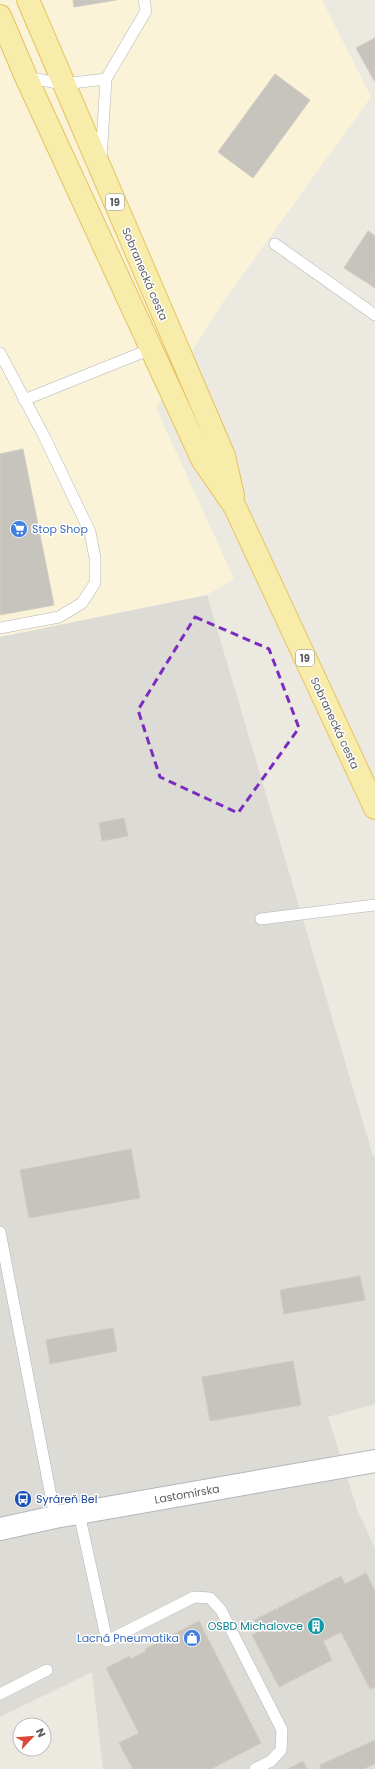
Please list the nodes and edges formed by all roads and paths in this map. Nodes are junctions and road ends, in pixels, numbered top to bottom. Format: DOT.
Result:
graph roads {
  1 [pos="28,0"];
  2 [pos="144,0"];
  3 [pos="0,16"];
  4 [pos="26,77"];
  5 [pos="106,79"];
  6 [pos="64,84"];
  7 [pos="100,167"];
  8 [pos="275,244"];
  9 [pos="375,315"];
  10 [pos="151,349"];
  11 [pos="0,353"];
  12 [pos="24,400"];
  13 [pos="235,507"];
  14 [pos="0,628"];
  15 [pos="375,808"];
  16 [pos="375,905"];
  17 [pos="261,919"];
  18 [pos="0,1232"];
  19 [pos="2,1250"];
  20 [pos="375,1461"];
  21 [pos="79,1513"];
  22 [pos="55,1517"];
  23 [pos="0,1528"];
  24 [pos="47,1670"];
  25 [pos="0,1694"];
  26 [pos="255,1769"];
  1 -- 6 [label="main road, Sobranecká cesta / 19"];
  2 -- 5 [label="lane"];
  3 -- 4 [label="main road, Sobranecká cesta / 19"];
  4 -- 6 [label="lane"];
  4 -- 10 [label="main road, Sobranecká cesta / 19"];
  5 -- 6 [label="lane"];
  5 -- 7 [label="lane"];
  6 -- 7 [label="main road, Sobranecká cesta / 19"];
  7 -- 13 [label="main road, Sobranecká cesta / 19"];
  8 -- 9 [label="lane"];
  10 -- 12 [label="lane"];
  10 -- 13 [label="main road, Sobranecká cesta / 19"];
  11 -- 12 [label="lane"];
  12 -- 14 [label="lane"];
  13 -- 15 [label="main road, Sobranecká cesta / 19"];
  16 -- 17 [label="lane"];
  18 -- 19 [label="lane"];
  19 -- 22 [label="lane"];
  20 -- 21 [label="street, Lastomírska"];
  21 -- 22 [label="street, Lastomírska"];
  21 -- 26 [label="lane"];
  22 -- 23 [label="street, Lastomírska"];
  24 -- 25 [label="lane"];
}
